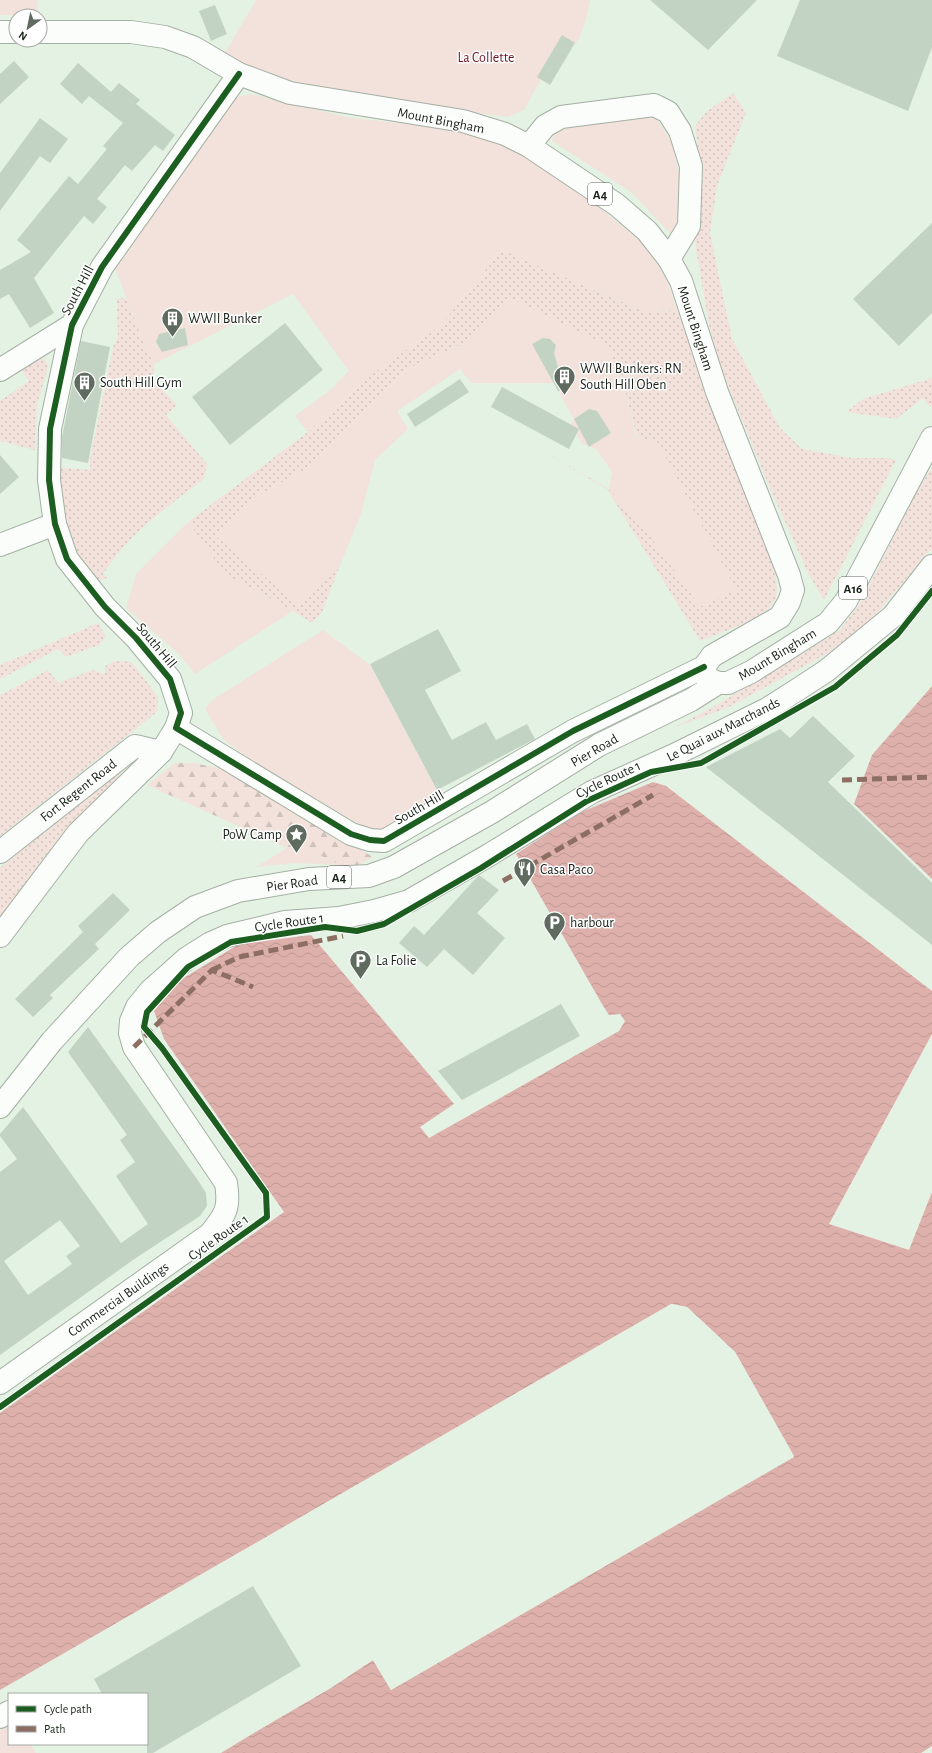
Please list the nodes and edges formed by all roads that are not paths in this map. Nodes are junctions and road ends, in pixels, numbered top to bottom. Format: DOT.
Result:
graph roads {
  1 [pos="48,32"];
  2 [pos="239,74"];
  3 [pos="529,146"];
  4 [pos="669,259"];
  5 [pos="72,325"];
  6 [pos="0,370"];
  7 [pos="932,438"];
  8 [pos="55,524"];
  9 [pos="0,545"];
  10 [pos="932,566"];
  11 [pos="711,675"];
  12 [pos="176,728"];
  13 [pos="162,752"];
  14 [pos="0,852"];
  15 [pos="0,936"];
  16 [pos="131,1021"];
  17 [pos="0,1107"];
  18 [pos="0,1383"];
  1 -- 2 [label="main road, Mount Bingham / A4"];
  2 -- 3 [label="main road, Mount Bingham / A4"];
  2 -- 5 [label="main road, South Hill"];
  3 -- 4 [label="main road, Mount Bingham / A4"];
  3 -- 4 [label="main road"];
  4 -- 11 [label="main road, Mount Bingham / A4"];
  5 -- 6 [label="main road"];
  5 -- 8 [label="main road, South Hill"];
  7 -- 11 [label="main road, Mount Bingham / A16"];
  8 -- 9 [label="main road"];
  8 -- 12 [label="main road, South Hill"];
  10 -- 16 [label="main road, Le Quai aux Marchands"];
  11 -- 12 [label="main road, South Hill"];
  11 -- 17 [label="main road, Pier Road / A4"];
  12 -- 13 [label="main road, South Hill"];
  13 -- 14 [label="main road, Fort Regent Road"];
  13 -- 15 [label="main road, South Hill"];
  16 -- 18 [label="main road, Commercial Buildings"];
}
